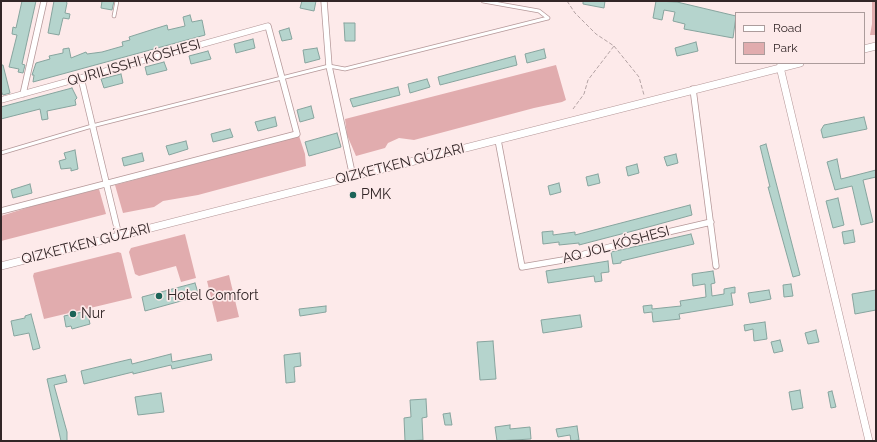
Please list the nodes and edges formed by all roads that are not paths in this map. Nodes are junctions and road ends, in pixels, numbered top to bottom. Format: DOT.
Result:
graph roads {
  1 [pos="44,1"];
  2 [pos="117,1"];
  3 [pos="324,1"];
  4 [pos="484,1"];
  5 [pos="114,16"];
  6 [pos="876,46"];
  7 [pos="865,49"];
  8 [pos="795,64"];
  9 [pos="329,66"];
  10 [pos="780,67"];
  11 [pos="283,77"];
  12 [pos="81,78"];
  13 [pos="693,89"];
  14 [pos="23,94"];
  15 [pos="1,100"];
  16 [pos="92,126"];
  17 [pos="498,140"];
  18 [pos="1,153"];
  19 [pos="353,176"];
  20 [pos="106,182"];
  21 [pos="1,211"];
  22 [pos="710,222"];
  23 [pos="119,236"];
  24 [pos="1,266"];
  25 [pos="716,266"];
  26 [pos="869,441"];
  1 -- 14 [label="street"];
  2 -- 5 [label="lane"];
  3 -- 9 [label="street"];
  4 -- 9 [label="lane"];
  6 -- 7 [label="street"];
  8 -- 10 [label="street"];
  9 -- 11 [label="lane"];
  9 -- 19 [label="street"];
  10 -- 13 [label="street"];
  10 -- 26 [label="street"];
  11 -- 12 [label="street"];
  11 -- 16 [label="lane"];
  11 -- 20 [label="street"];
  12 -- 14 [label="street"];
  12 -- 16 [label="street"];
  13 -- 17 [label="street"];
  13 -- 22 [label="street"];
  14 -- 15 [label="street"];
  16 -- 18 [label="lane"];
  16 -- 20 [label="street"];
  17 -- 19 [label="street"];
  17 -- 22 [label="street, AQ JOL KÓSHESI"];
  19 -- 23 [label="street"];
  20 -- 21 [label="street"];
  20 -- 23 [label="street"];
  22 -- 25 [label="street"];
  23 -- 24 [label="street"];
}
